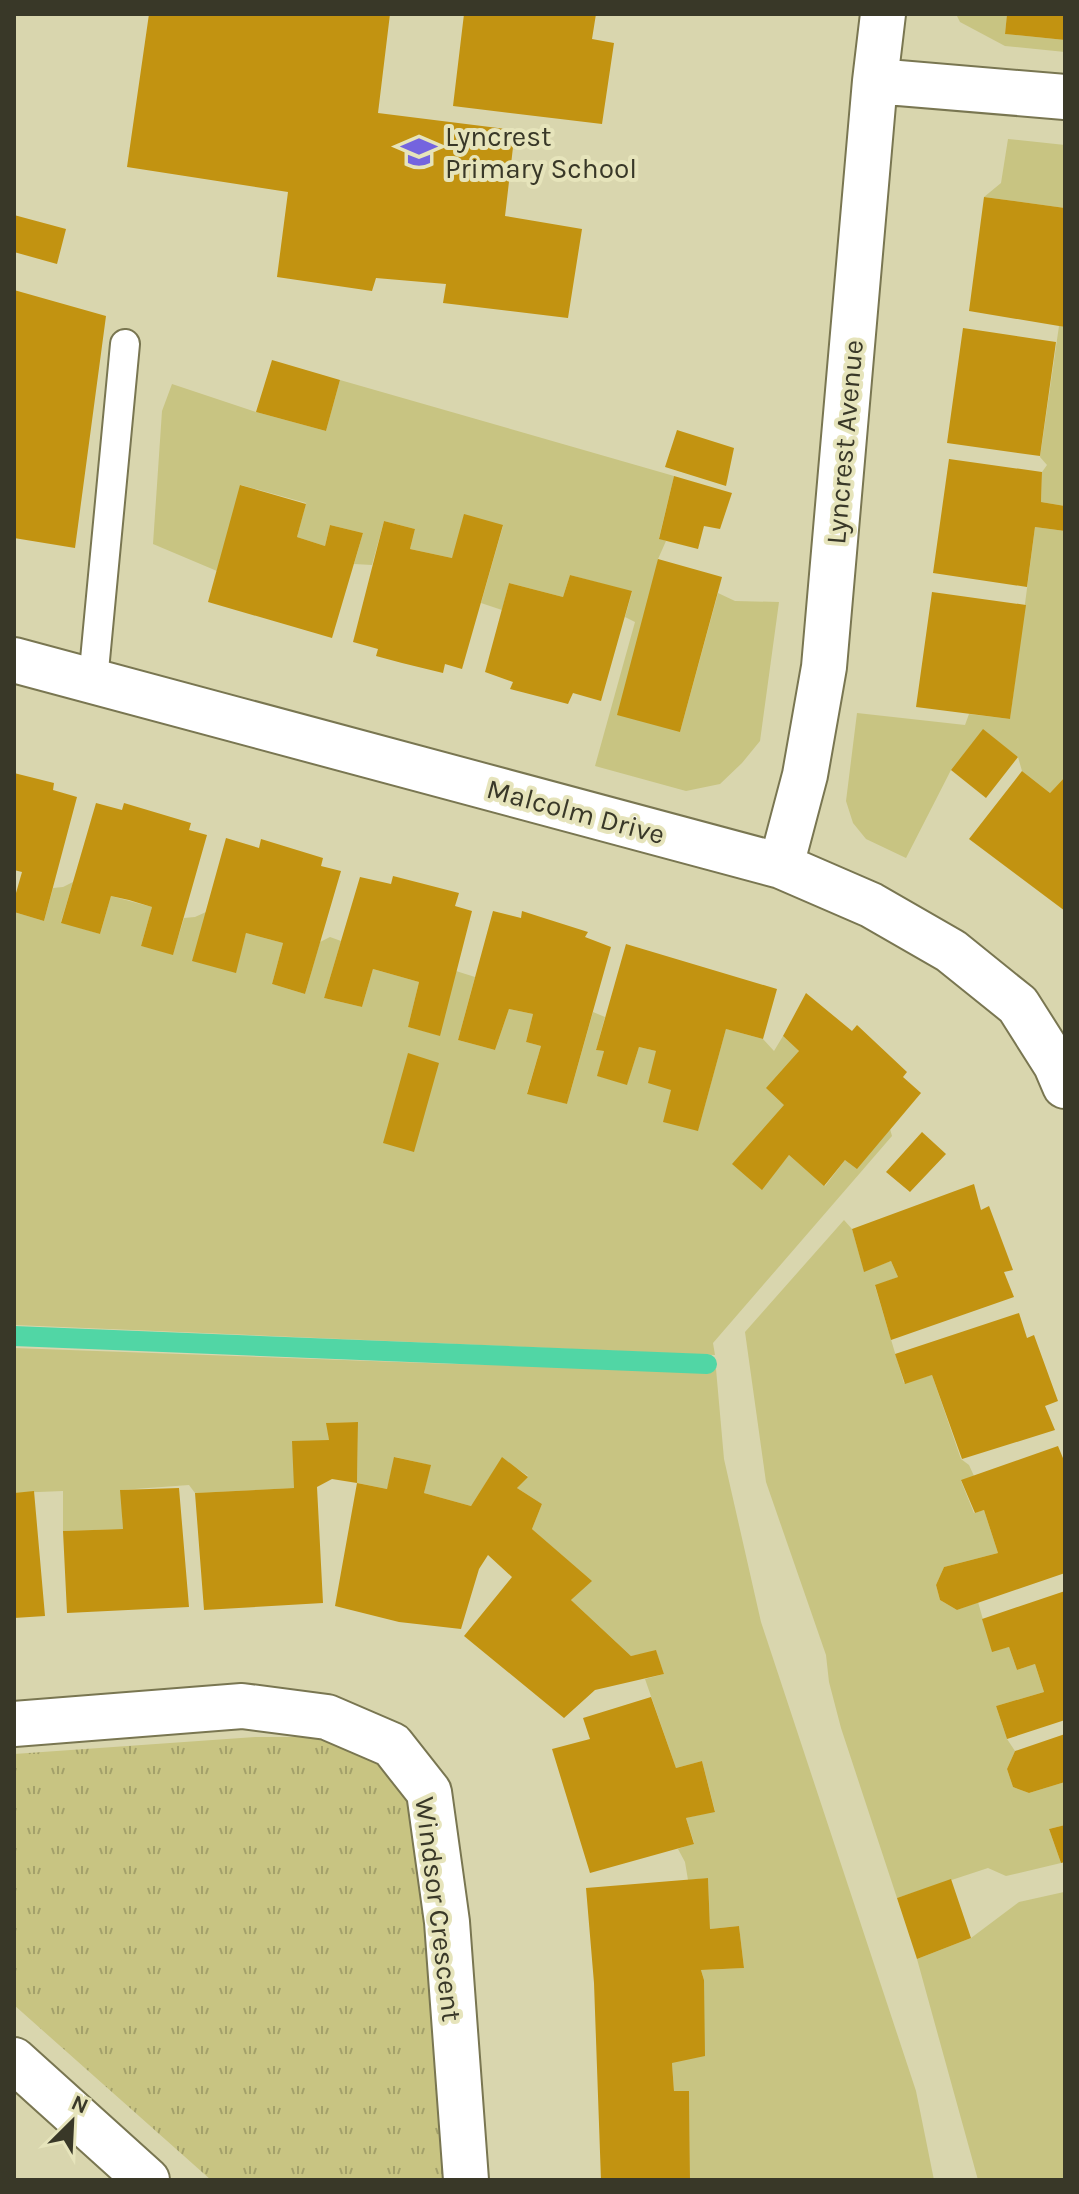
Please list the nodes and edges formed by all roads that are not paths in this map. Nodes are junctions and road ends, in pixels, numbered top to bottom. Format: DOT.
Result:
graph roads {
  1 [pos="883,14"];
  2 [pos="875,81"];
  3 [pos="1065,97"];
  4 [pos="125,344"];
  5 [pos="14,660"];
  6 [pos="93,681"];
  7 [pos="781,866"];
  8 [pos="1065,1086"];
  9 [pos="14,1724"];
  10 [pos="14,2060"];
  11 [pos="147,2180"];
  12 [pos="466,2180"];
  1 -- 2 [label="street, Lyncrest Avenue"];
  2 -- 3 [label="street"];
  2 -- 7 [label="street, Lyncrest Avenue"];
  4 -- 6 [label="lane"];
  5 -- 6 [label="street, Malcolm Drive"];
  6 -- 7 [label="street, Malcolm Drive"];
  7 -- 8 [label="street, Malcolm Drive"];
  9 -- 12 [label="street, Windsor Crescent"];
  10 -- 11 [label="street"];
}
